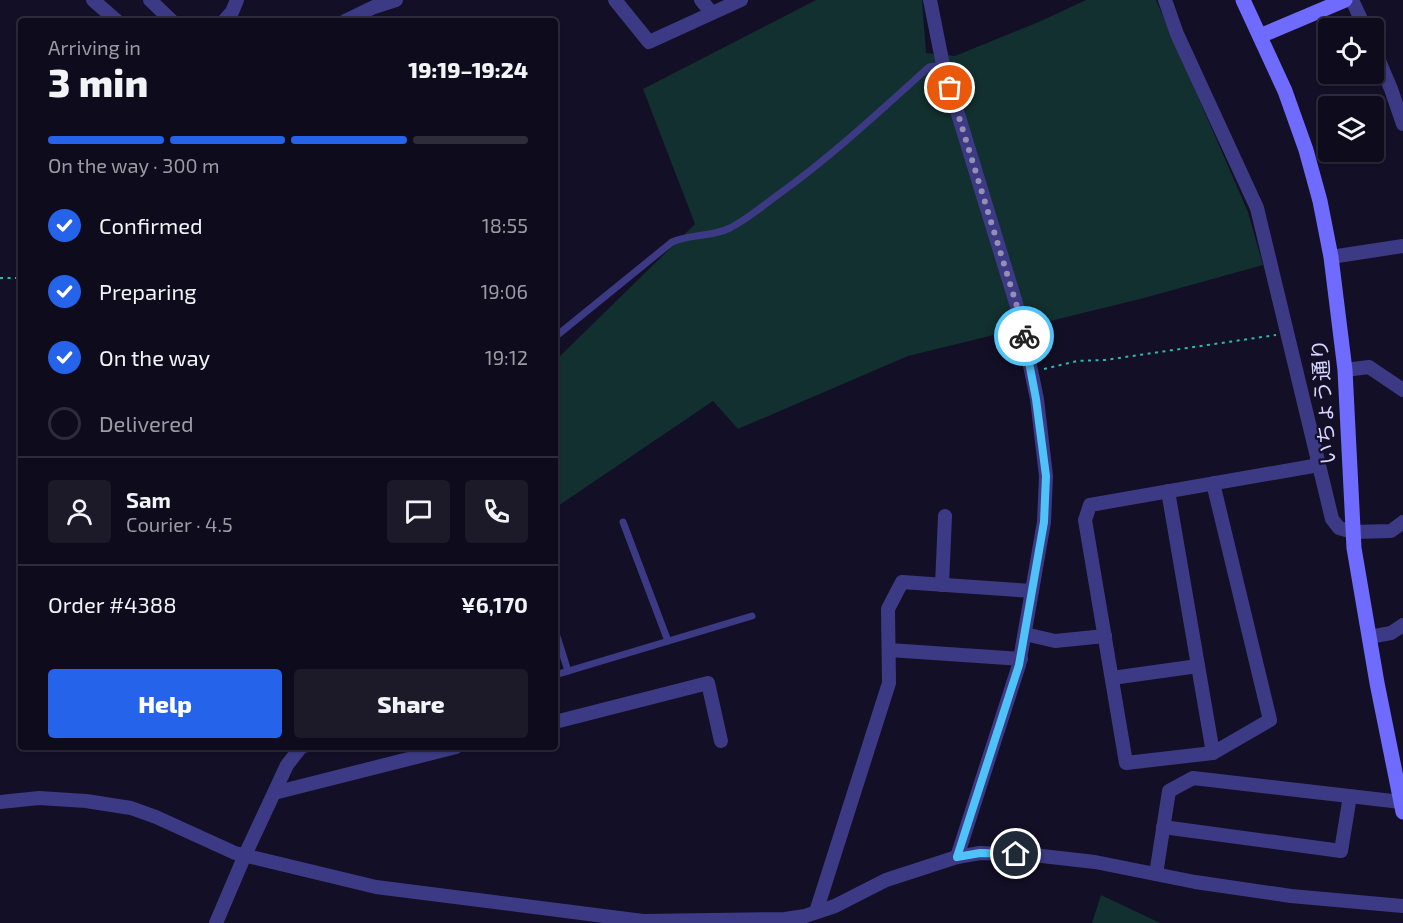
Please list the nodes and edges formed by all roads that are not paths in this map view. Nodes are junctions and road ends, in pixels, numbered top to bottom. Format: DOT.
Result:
graph roads {
  1 [pos="93,0"];
  2 [pos="150,0"];
  3 [pos="237,0"];
  4 [pos="396,0"];
  5 [pos="615,0"];
  6 [pos="701,0"];
  7 [pos="741,0"];
  8 [pos="930,0"];
  9 [pos="1165,0"];
  10 [pos="1244,0"];
  11 [pos="1346,0"];
  12 [pos="1352,0"];
  13 [pos="712,13"];
  14 [pos="114,18"];
  15 [pos="169,18"];
  16 [pos="227,18"];
  17 [pos="351,18"];
  18 [pos="1360,18"];
  19 [pos="1260,36"];
  20 [pos="943,65"];
  21 [pos="1384,66"];
  22 [pos="1397,87"];
  23 [pos="1403,124"];
  24 [pos="1403,246"];
  25 [pos="1331,256"];
  26 [pos="558,335"];
  27 [pos="1345,370"];
  28 [pos="1403,390"];
  29 [pos="1319,465"];
  30 [pos="1213,483"];
  31 [pos="1168,491"];
  32 [pos="945,516"];
  33 [pos="622,522"];
  34 [pos="1403,522"];
  35 [pos="1353,532"];
  36 [pos="942,585"];
  37 [pos="1032,591"];
  38 [pos="752,616"];
  39 [pos="1403,625"];
  40 [pos="1025,634"];
  41 [pos="1105,636"];
  42 [pos="1369,637"];
  43 [pos="558,639"];
  44 [pos="668,641"];
  45 [pos="889,650"];
  46 [pos="1021,659"];
  47 [pos="1198,666"];
  48 [pos="568,671"];
  49 [pos="558,674"];
  50 [pos="1112,678"];
  51 [pos="558,721"];
  52 [pos="722,741"];
  53 [pos="298,750"];
  54 [pos="444,750"];
  55 [pos="1213,753"];
  56 [pos="1399,765"];
  57 [pos="274,793"];
  58 [pos="1350,796"];
  59 [pos="0,802"];
  60 [pos="1402,807"];
  61 [pos="1163,826"];
  62 [pos="244,855"];
  63 [pos="957,857"];
  64 [pos="1156,874"];
  65 [pos="1403,906"];
  66 [pos="816,912"];
  67 [pos="216,923"];
  1 -- 14 [label="street"];
  2 -- 15 [label="street"];
  3 -- 16 [label="street"];
  4 -- 17 [label="street"];
  5 -- 13 [label="street"];
  6 -- 13 [label="street"];
  7 -- 13 [label="street"];
  8 -- 20 [label="street"];
  9 -- 29 [label="street"];
  10 -- 19 [label="street, いちょう通り"];
  11 -- 19 [label="street"];
  12 -- 18 [label="street"];
  19 -- 25 [label="street, いちょう通り"];
  20 -- 26 [label="lane"];
  20 -- 37 [label="street"];
  21 -- 22 [label="street"];
  22 -- 23 [label="street"];
  24 -- 25 [label="street"];
  25 -- 27 [label="street, いちょう通り"];
  27 -- 28 [label="street"];
  27 -- 35 [label="street, いちょう通り"];
  29 -- 30 [label="street"];
  29 -- 35 [label="street"];
  30 -- 31 [label="street"];
  30 -- 55 [label="street"];
  31 -- 41 [label="street"];
  31 -- 47 [label="street"];
  32 -- 36 [label="street"];
  33 -- 44 [label="lane"];
  34 -- 35 [label="street"];
  35 -- 42 [label="street, いちょう通り"];
  36 -- 37 [label="street"];
  36 -- 45 [label="street"];
  37 -- 40 [label="street"];
  38 -- 44 [label="lane"];
  39 -- 42 [label="street"];
  40 -- 41 [label="street"];
  40 -- 46 [label="street"];
  41 -- 50 [label="street"];
  42 -- 56 [label="street, いちょう通り"];
  43 -- 48 [label="lane"];
  44 -- 48 [label="lane"];
  45 -- 46 [label="street"];
  45 -- 66 [label="street"];
  46 -- 63 [label="street"];
  47 -- 50 [label="street"];
  47 -- 55 [label="street"];
  48 -- 49 [label="lane"];
  50 -- 55 [label="street"];
  51 -- 52 [label="street"];
  53 -- 57 [label="street"];
  54 -- 57 [label="street"];
  56 -- 60 [label="street, いちょう通り"];
  57 -- 62 [label="street"];
  58 -- 60 [label="street"];
  58 -- 61 [label="street"];
  58 -- 61 [label="street"];
  59 -- 62 [label="street"];
  61 -- 64 [label="street"];
  62 -- 66 [label="street"];
  62 -- 67 [label="street"];
  63 -- 64 [label="street"];
  63 -- 66 [label="street"];
  64 -- 65 [label="street"];
}
